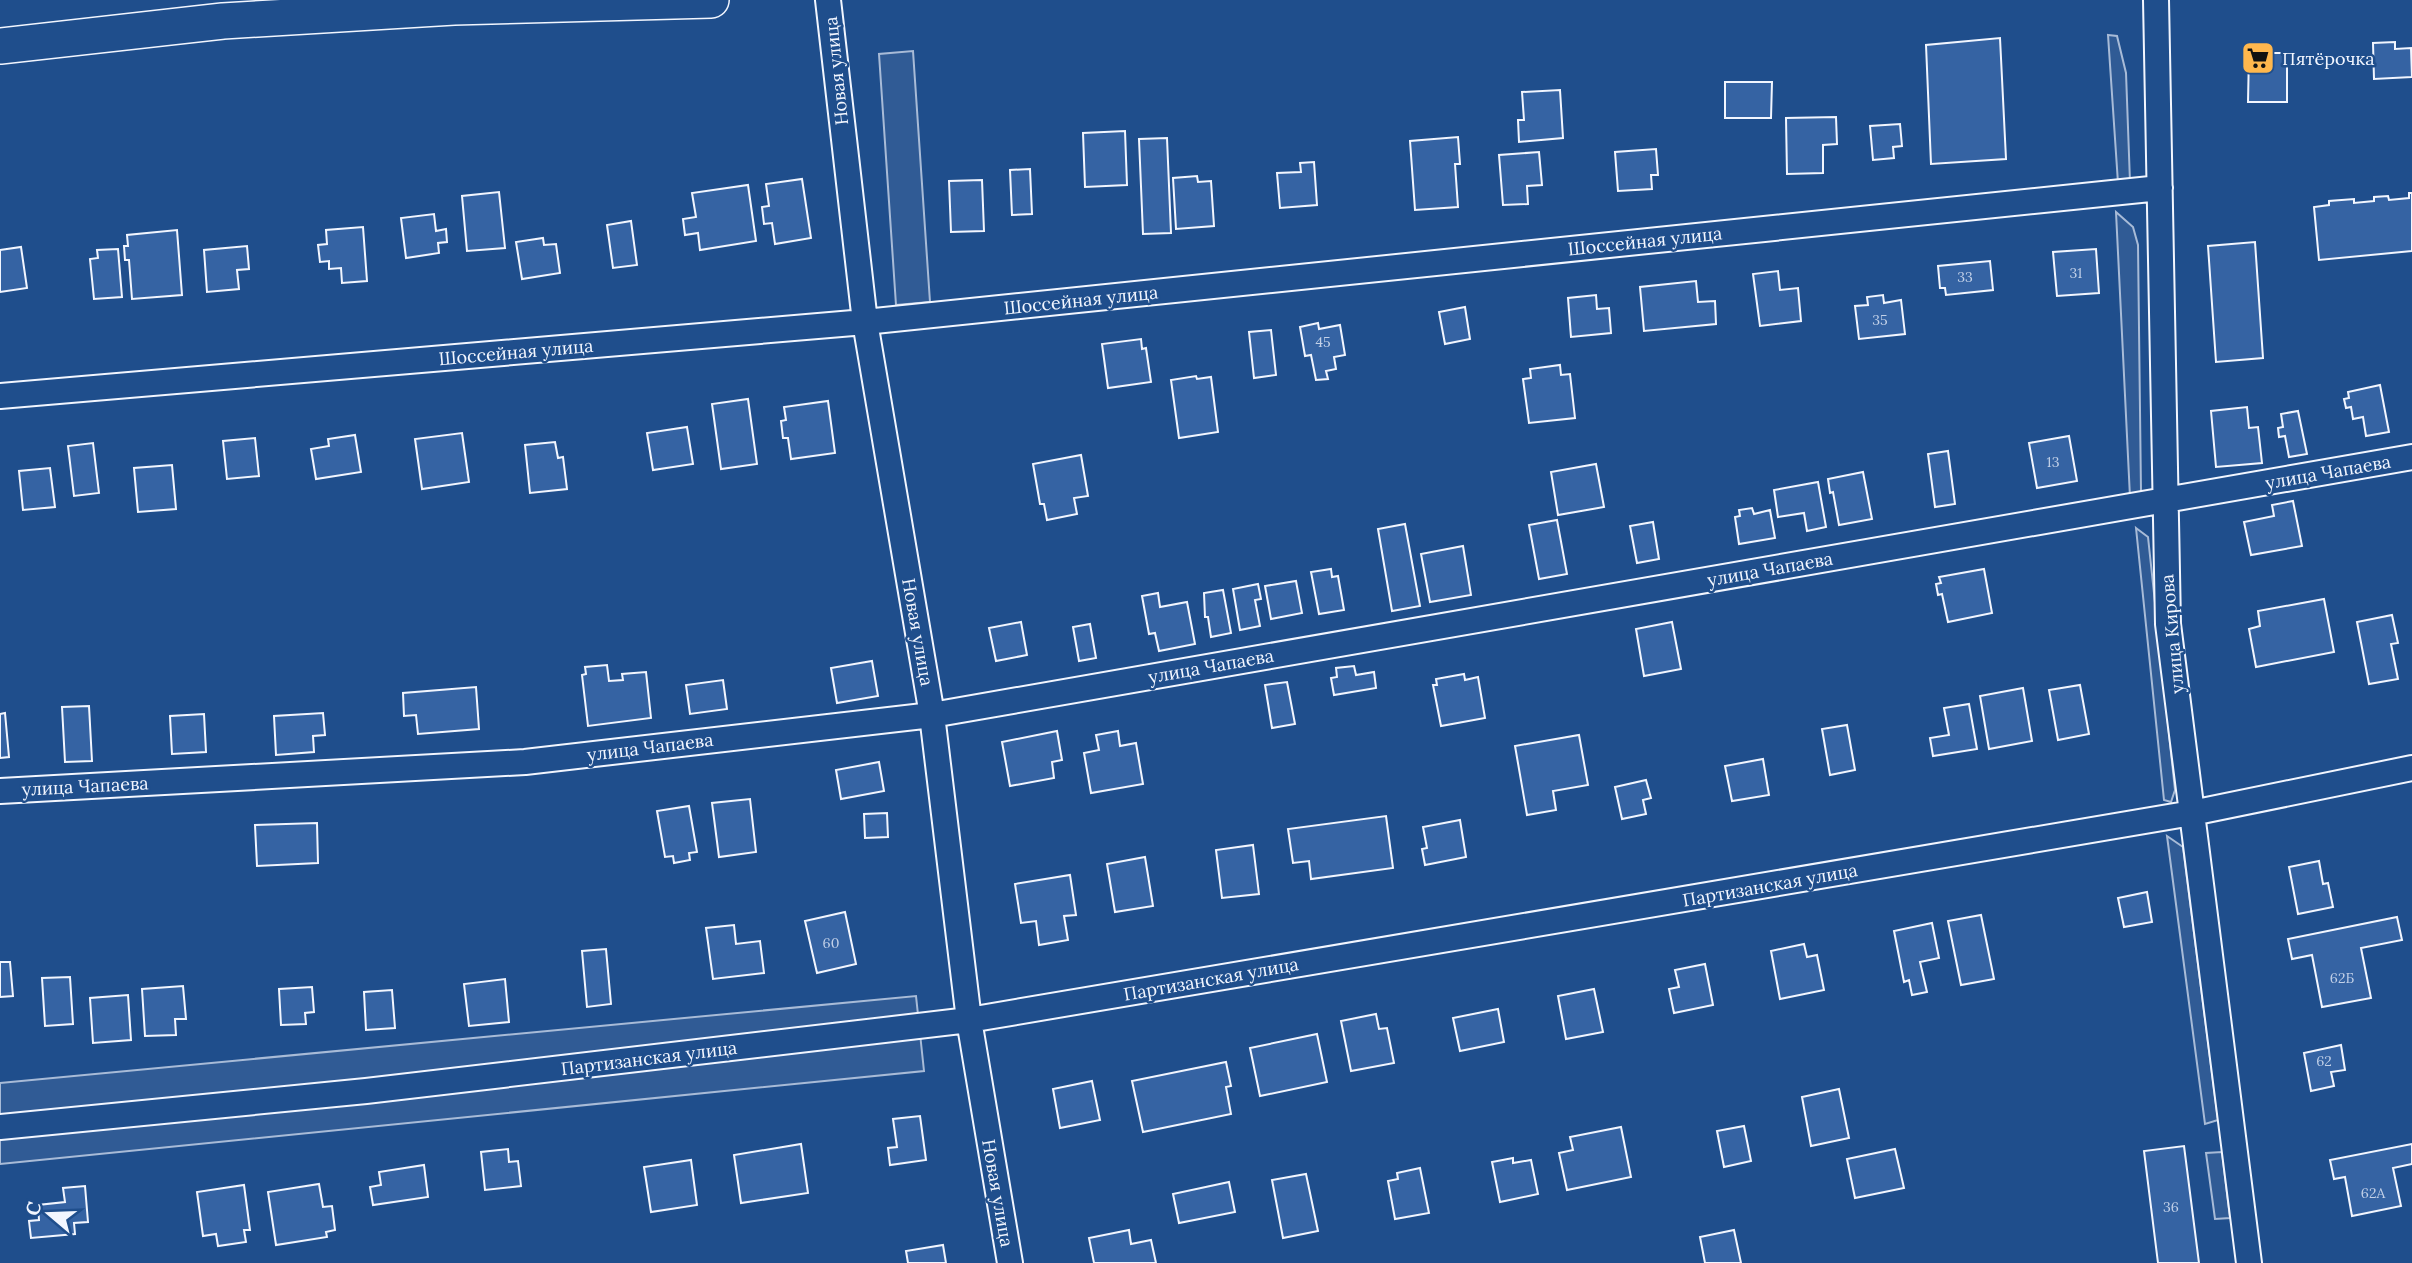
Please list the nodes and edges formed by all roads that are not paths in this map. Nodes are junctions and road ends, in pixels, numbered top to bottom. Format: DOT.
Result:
graph roads {
  1 [pos="711,0"];
  2 [pos="828,0"];
  3 [pos="2156,0"];
  4 [pos="453,3"];
  5 [pos="0,46"];
  6 [pos="2160,188"];
  7 [pos="865,322"];
  8 [pos="0,396"];
  9 [pos="2412,457"];
  10 [pos="2166,499"];
  11 [pos="932,715"];
  12 [pos="2412,768"];
  13 [pos="0,791"];
  14 [pos="2192,813"];
  15 [pos="969,1020"];
  16 [pos="0,1127"];
  17 [pos="1010,1263"];
  18 [pos="2249,1263"];
  1 -- 4 [label="main road"];
  2 -- 7 [label="street, Новая улица"];
  3 -- 6 [label="street, улица Кирова"];
  4 -- 5 [label="main road"];
  6 -- 7 [label="street, Шоссейная улица"];
  6 -- 10 [label="street, улица Кирова"];
  7 -- 8 [label="street, Шоссейная улица"];
  7 -- 11 [label="street, Новая улица"];
  9 -- 10 [label="street, улица Чапаева"];
  10 -- 11 [label="street, улица Чапаева"];
  10 -- 14 [label="street, улица Кирова"];
  11 -- 13 [label="street, улица Чапаева"];
  11 -- 15 [label="street, Новая улица"];
  12 -- 14 [label="street, Партизанская улица"];
  14 -- 15 [label="street, Партизанская улица"];
  14 -- 18 [label="street, улица Кирова"];
  15 -- 16 [label="street, Партизанская улица"];
  15 -- 17 [label="street, Новая улица"];
}
